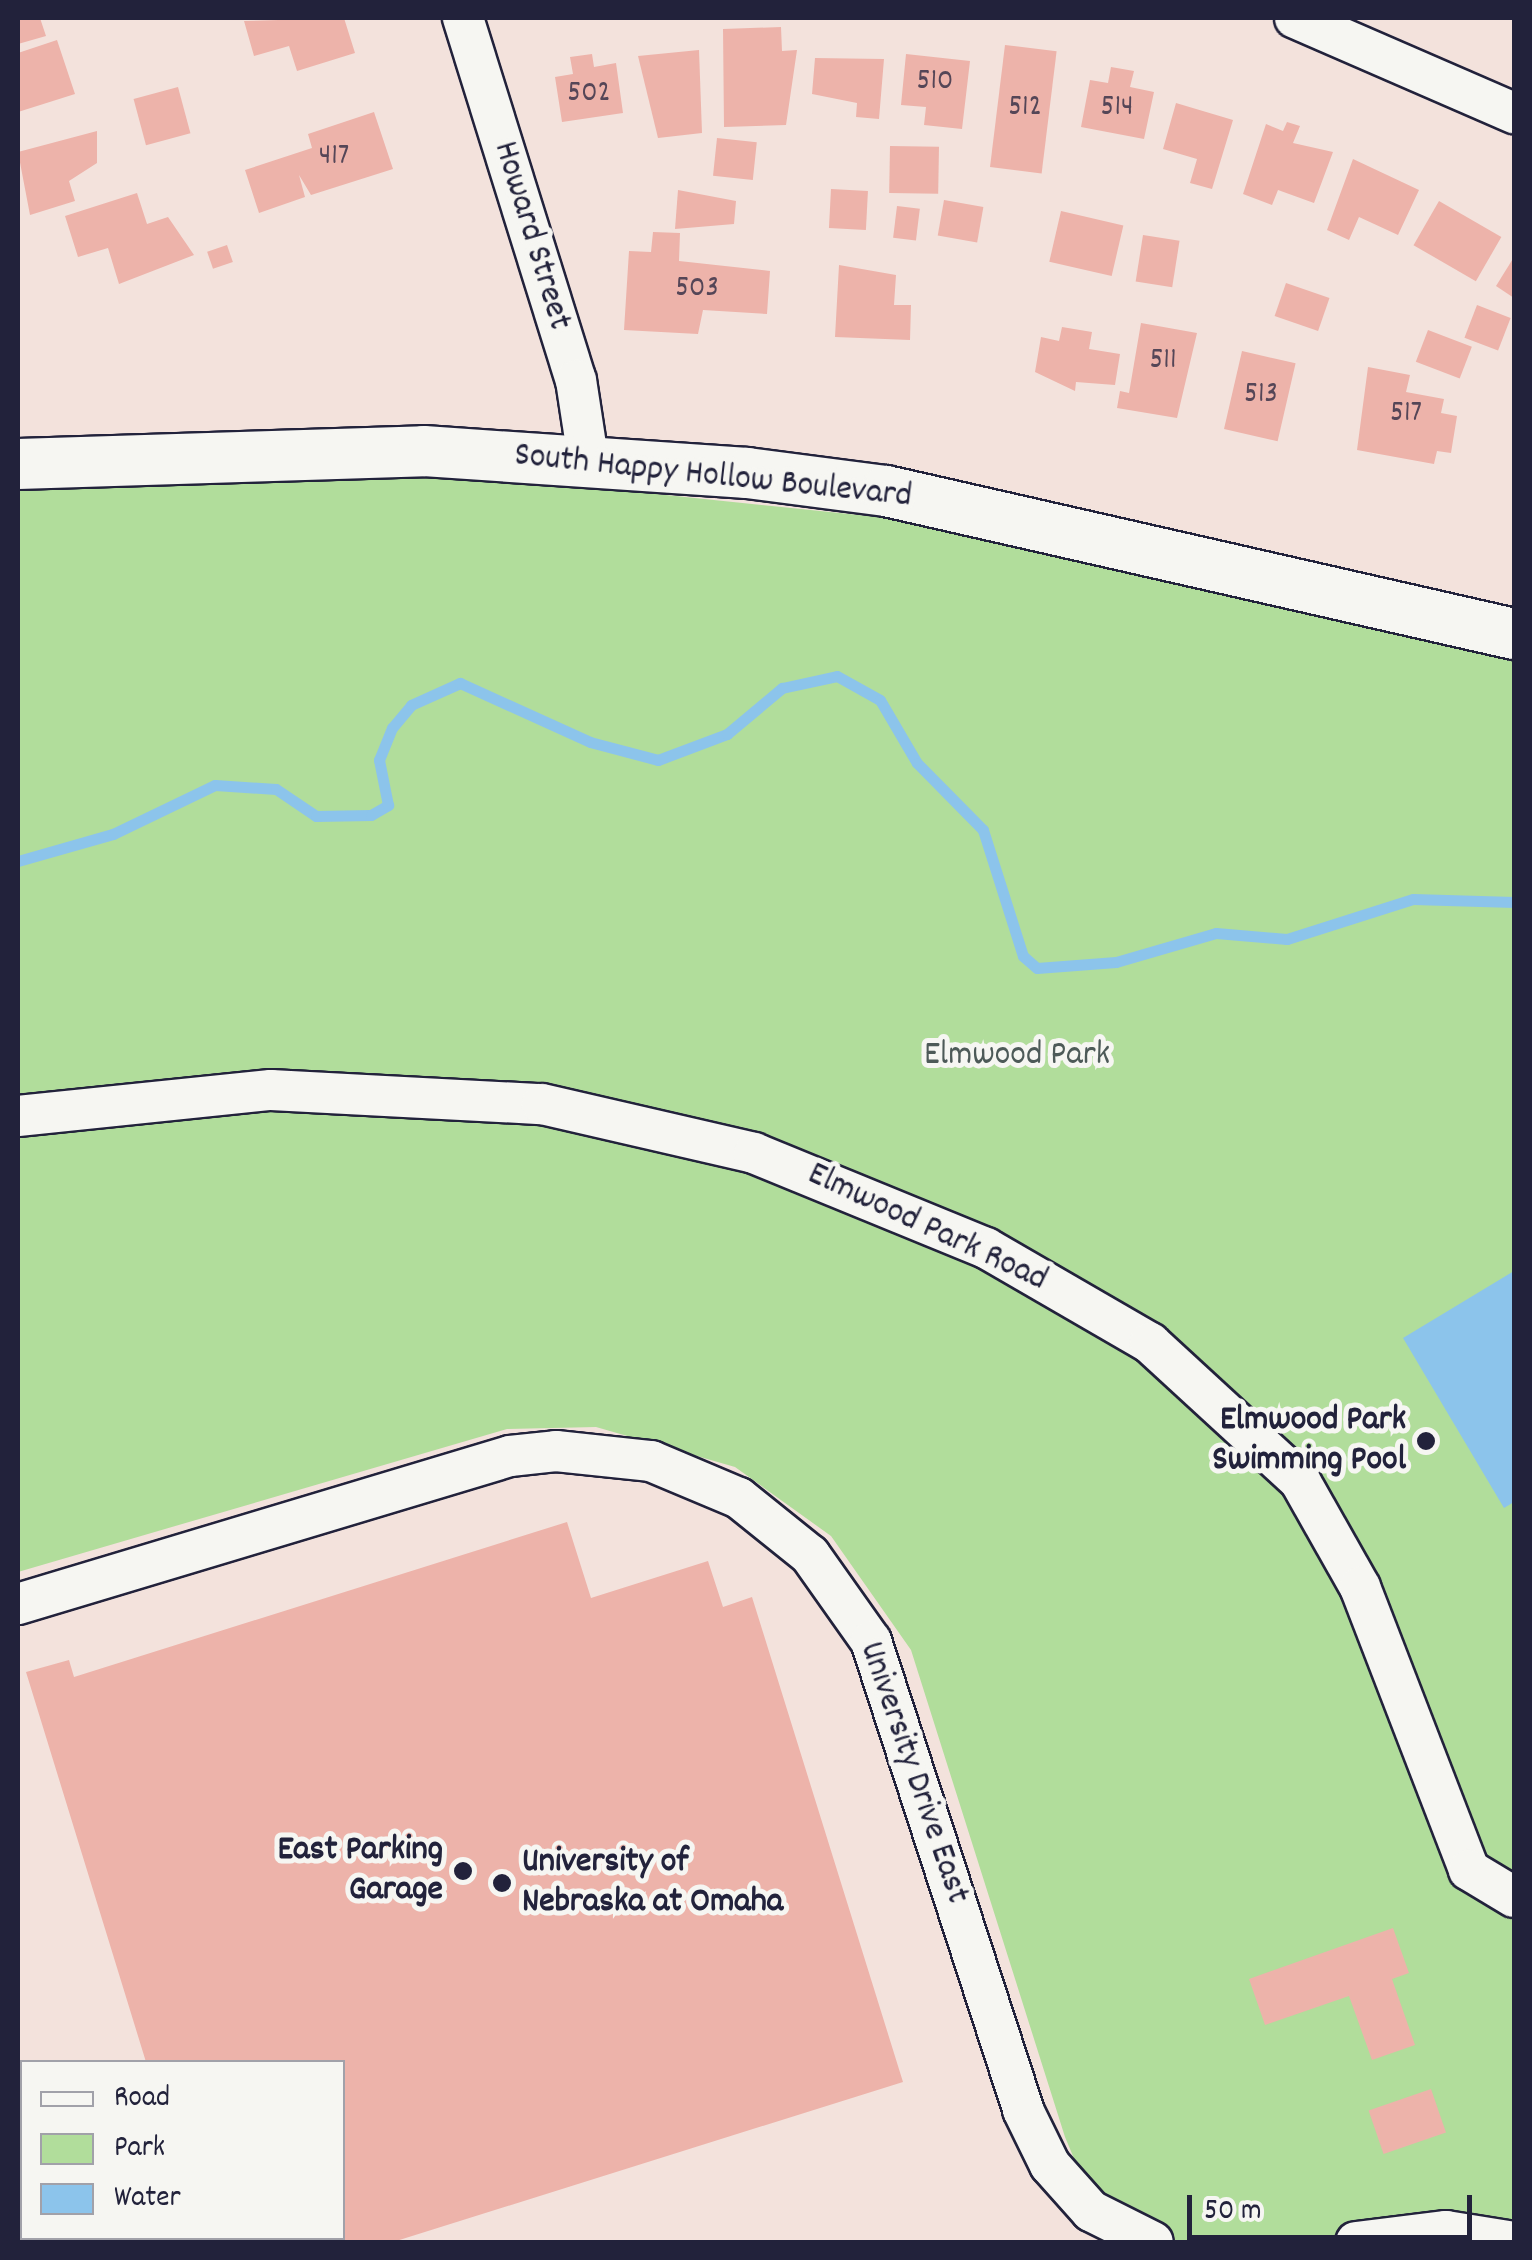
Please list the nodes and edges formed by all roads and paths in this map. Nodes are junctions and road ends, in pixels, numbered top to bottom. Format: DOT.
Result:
graph roads {
  1 [pos="463,18"];
  2 [pos="1295,18"];
  3 [pos="1514,112"];
  4 [pos="588,458"];
  5 [pos="18,464"];
  6 [pos="1358,596"];
  7 [pos="1514,602"];
  8 [pos="1514,634"];
  9 [pos="18,1116"];
  10 [pos="18,1604"];
  11 [pos="1514,1897"];
  12 [pos="1154,2242"];
  13 [pos="1356,2242"];
  14 [pos="1514,2242"];
  1 -- 4 [label="street, Howard Street"];
  2 -- 3 [label="street"];
  4 -- 5 [label="street, South Happy Hollow Boulevard"];
  4 -- 6 [label="street, South Happy Hollow Boulevard"];
  6 -- 7 [label="street"];
  6 -- 8 [label="street, South Happy Hollow Boulevard"];
  9 -- 11 [label="street, Elmwood Park Road"];
  10 -- 12 [label="street, University Drive East"];
  13 -- 14 [label="street"];
}
